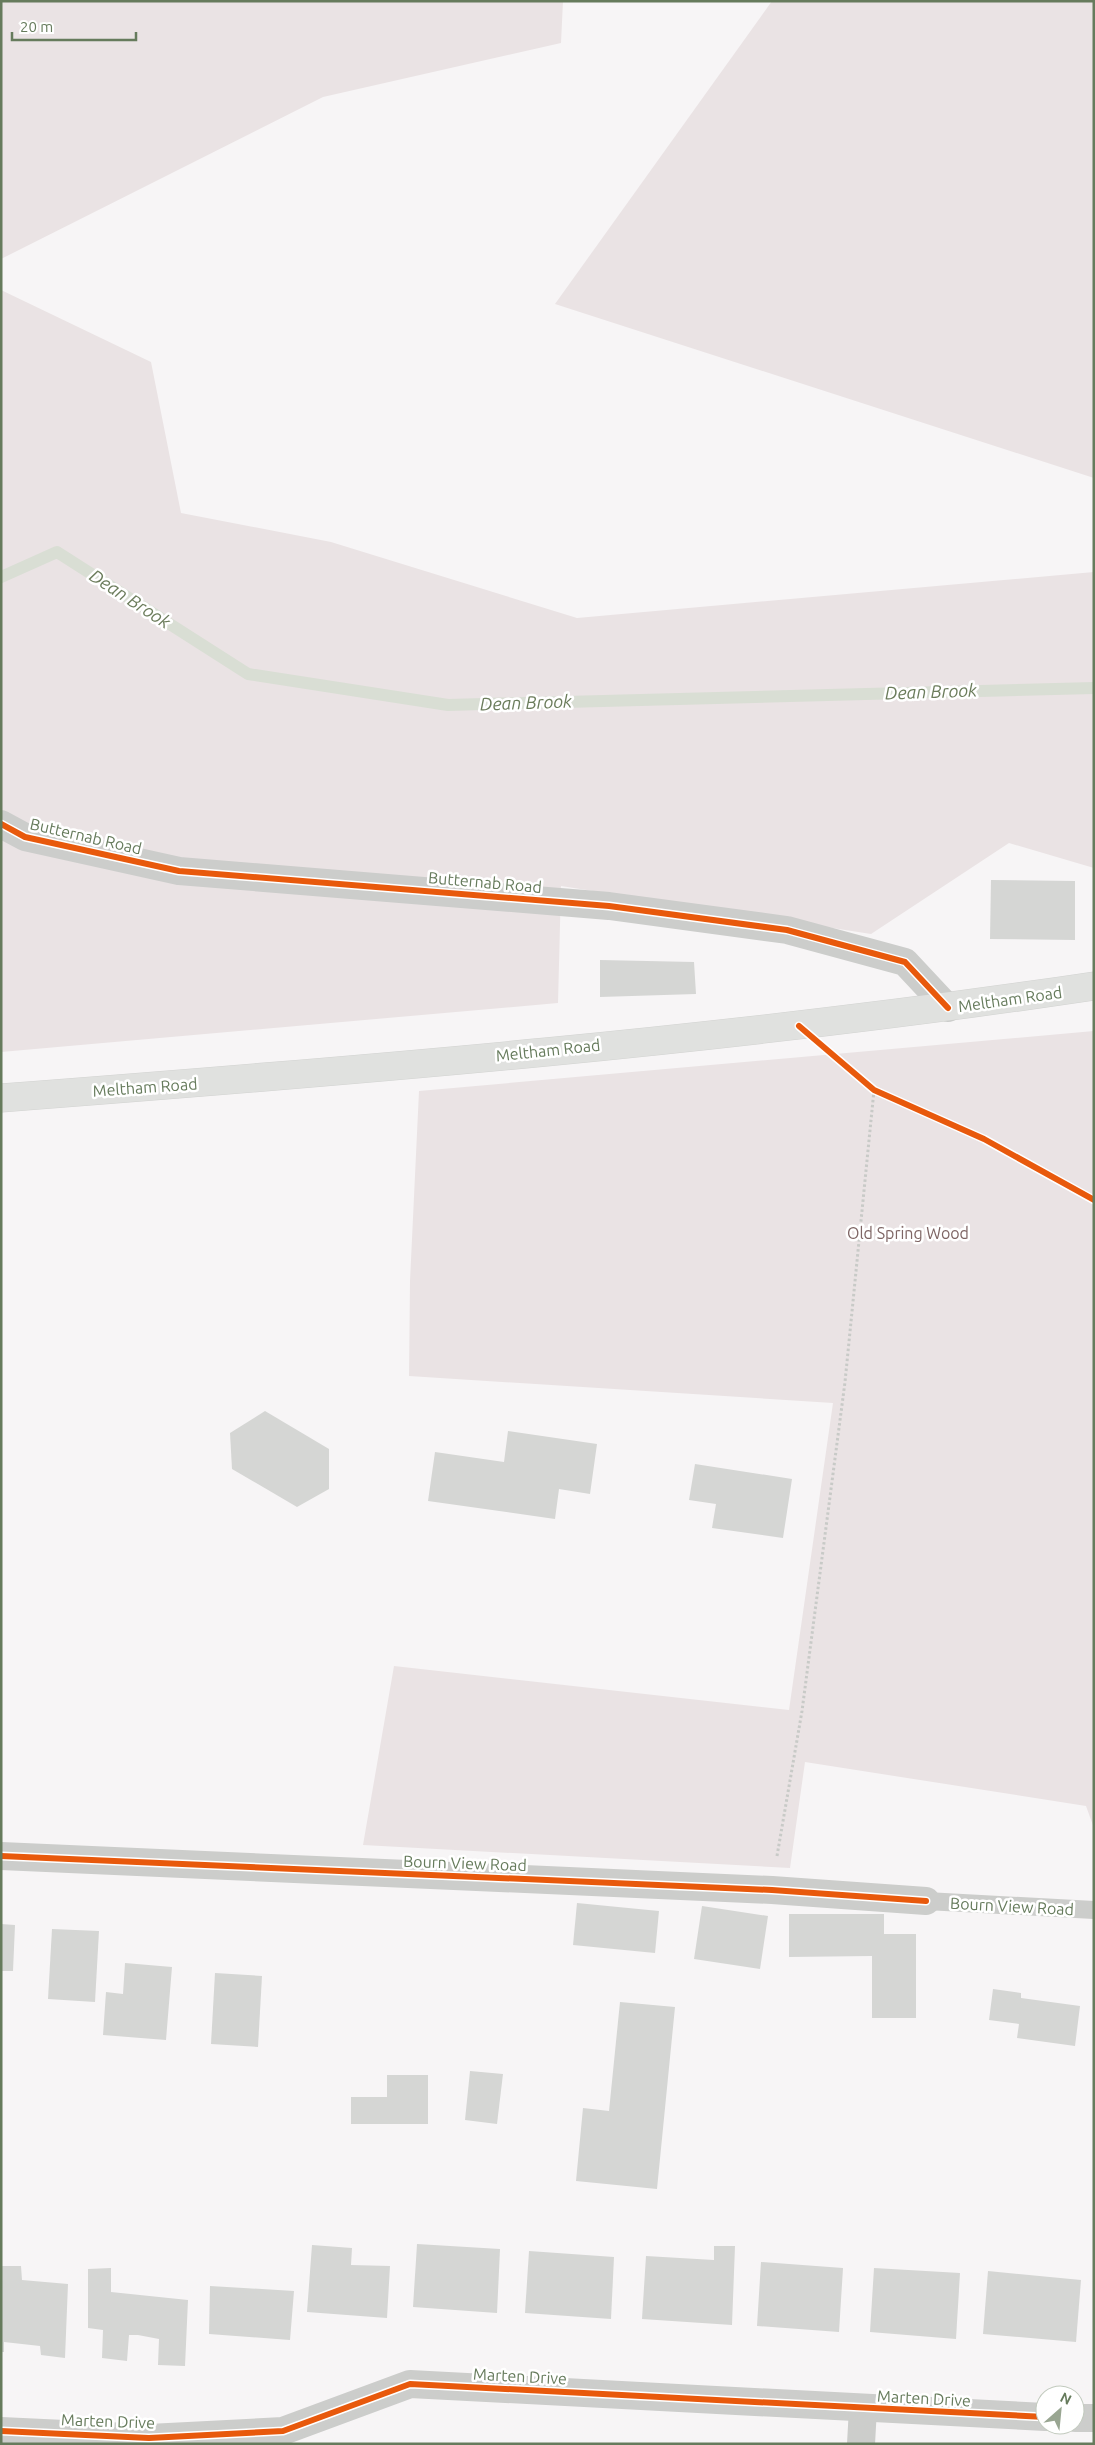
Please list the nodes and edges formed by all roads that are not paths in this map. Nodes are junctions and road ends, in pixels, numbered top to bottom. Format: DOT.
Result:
graph roads {
  1 [pos="1,824"];
  2 [pos="1094,986"];
  3 [pos="948,1008"];
  4 [pos="1,1098"];
  5 [pos="1,1856"];
  6 [pos="926,1901"];
  7 [pos="1094,1910"];
  8 [pos="863,2408"];
  9 [pos="1035,2417"];
  10 [pos="1,2431"];
  11 [pos="861,2444"];
  1 -- 3 [label="street, Butternab Road"];
  2 -- 3 [label="main road, Meltham Road"];
  3 -- 4 [label="main road, Meltham Road"];
  5 -- 6 [label="street, Bourn View Road"];
  6 -- 7 [label="lane, Bourn View Road"];
  8 -- 9 [label="street, Marten Drive"];
  8 -- 10 [label="street, Marten Drive"];
  8 -- 11 [label="street"];
}
